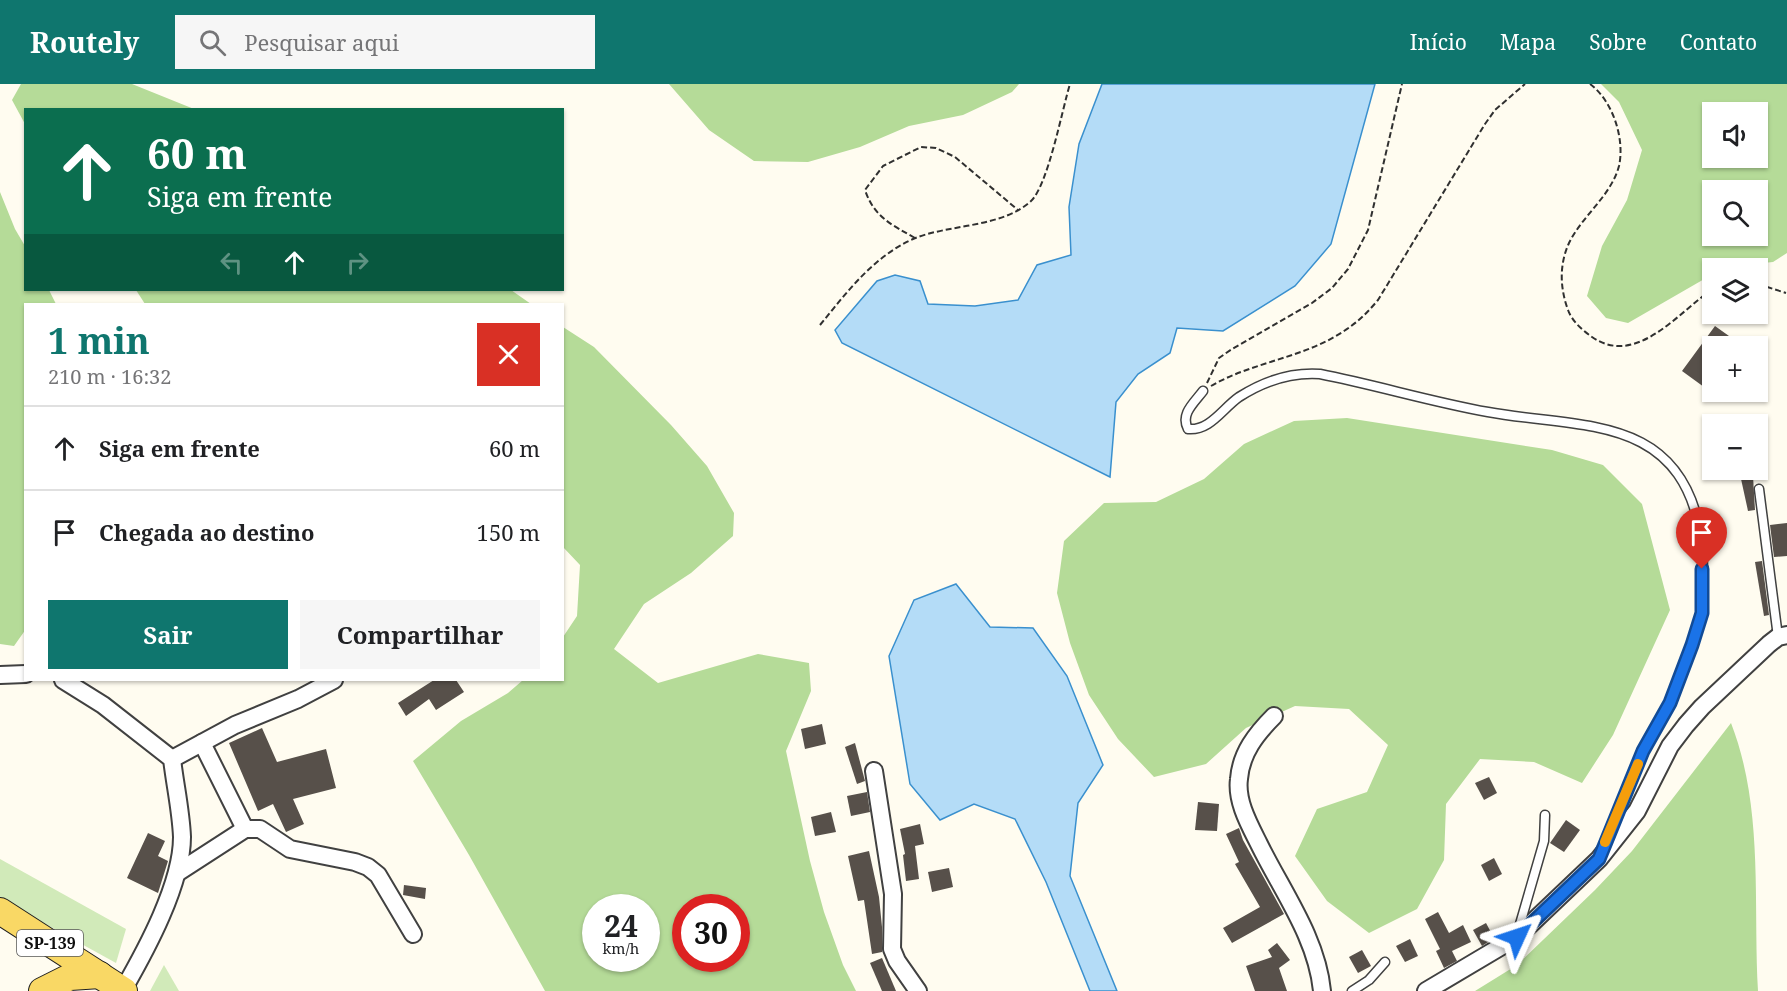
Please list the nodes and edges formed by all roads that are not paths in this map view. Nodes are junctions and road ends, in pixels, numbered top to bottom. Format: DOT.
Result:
graph roads {
  1 [pos="1203,391"];
  2 [pos="1759,489"];
  3 [pos="1783,636"];
  4 [pos="24,674"];
  5 [pos="0,675"];
  6 [pos="65,681"];
  7 [pos="332,681"];
  8 [pos="1274,716"];
  9 [pos="202,743"];
  10 [pos="172,759"];
  11 [pos="874,771"];
  12 [pos="1545,815"];
  13 [pos="245,829"];
  14 [pos="1599,859"];
  15 [pos="177,873"];
  16 [pos="0,911"];
  17 [pos="413,934"];
  18 [pos="1517,937"];
  19 [pos="1385,962"];
  20 [pos="100,975"];
  21 [pos="42,991"];
  22 [pos="124,991"];
  23 [pos="918,991"];
  24 [pos="1322,991"];
  25 [pos="1352,991"];
  26 [pos="1426,991"];
  1 -- 14 [label="lane"];
  2 -- 3 [label="lane"];
  3 -- 14 [label="street"];
  4 -- 5 [label="street"];
  6 -- 10 [label="street"];
  7 -- 9 [label="street"];
  8 -- 24 [label="street"];
  9 -- 10 [label="street"];
  9 -- 13 [label="street"];
  10 -- 15 [label="street"];
  11 -- 23 [label="street"];
  12 -- 18 [label="lane"];
  13 -- 15 [label="street"];
  13 -- 17 [label="street"];
  14 -- 18 [label="street"];
  15 -- 22 [label="street"];
  16 -- 20 [label="main road, SP-139"];
  18 -- 26 [label="street"];
  19 -- 25 [label="lane"];
  20 -- 21 [label="main road, SP-139"];
  20 -- 22 [label="main road, SP-139"];
}
